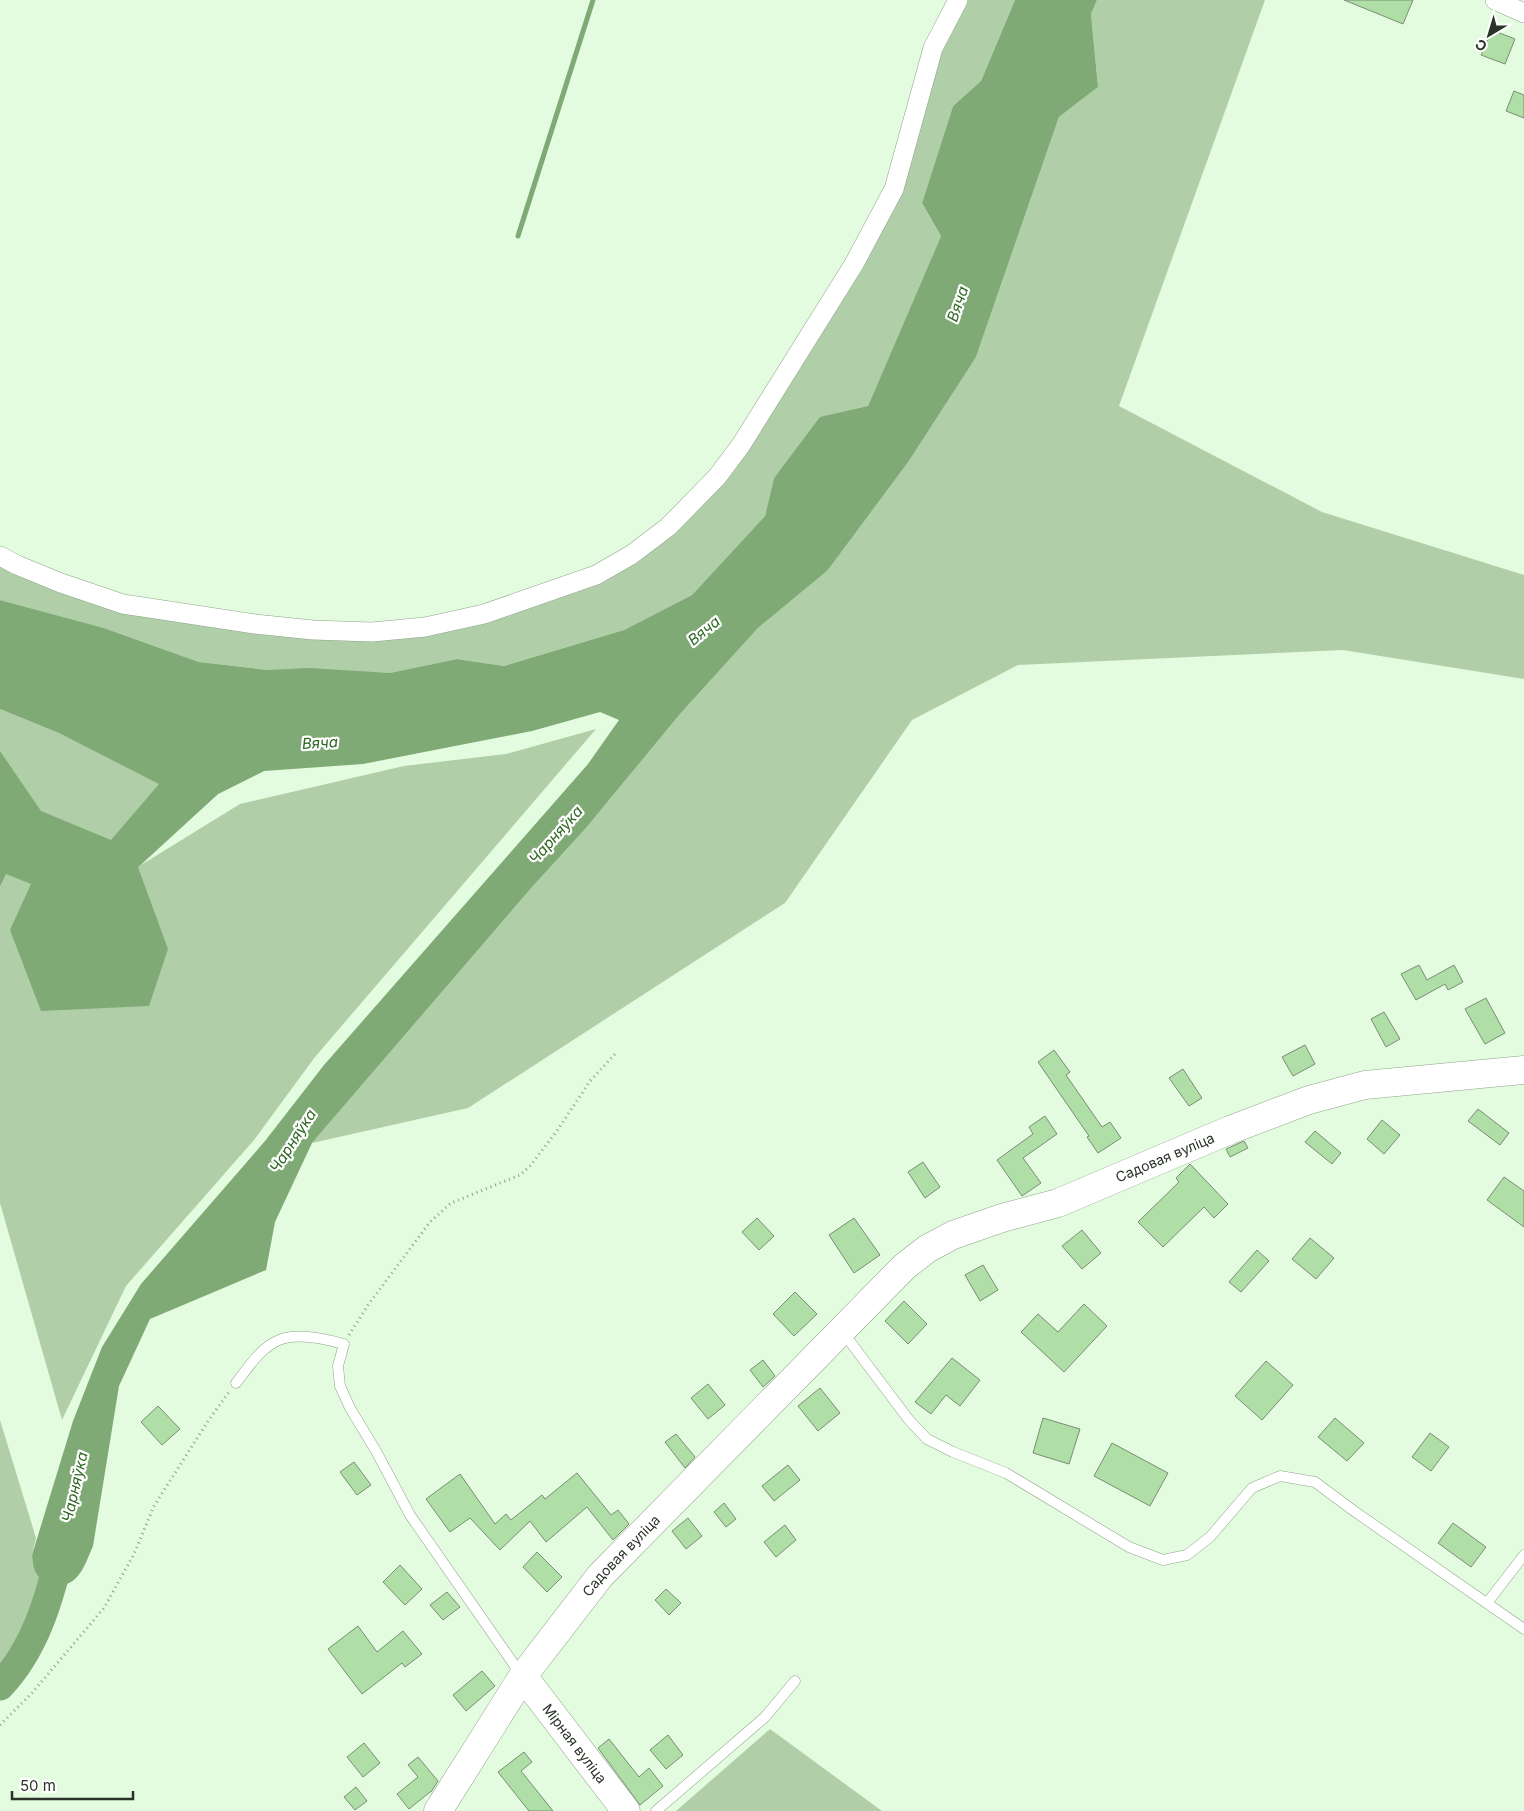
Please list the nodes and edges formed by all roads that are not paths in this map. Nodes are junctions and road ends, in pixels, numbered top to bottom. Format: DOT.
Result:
graph roads {
  1 [pos="958,0"];
  2 [pos="1495,0"];
  3 [pos="1524,13"];
  4 [pos="0,556"];
  5 [pos="1524,1070"];
  6 [pos="842,1331"];
  7 [pos="236,1384"];
  8 [pos="1524,1555"];
  9 [pos="1487,1603"];
  10 [pos="1524,1629"];
  11 [pos="523,1676"];
  12 [pos="795,1681"];
  13 [pos="438,1811"];
  14 [pos="626,1811"];
  15 [pos="656,1811"];
  1 -- 4 [label="street"];
  2 -- 3 [label="street"];
  5 -- 6 [label="street, Садовая вуліца"];
  6 -- 9 [label="lane"];
  6 -- 11 [label="street, Садовая вуліца"];
  7 -- 11 [label="lane"];
  8 -- 9 [label="lane"];
  9 -- 10 [label="lane"];
  11 -- 13 [label="street, Садовая вуліца"];
  11 -- 14 [label="street, Мірная вуліца"];
  12 -- 15 [label="lane"];
}
